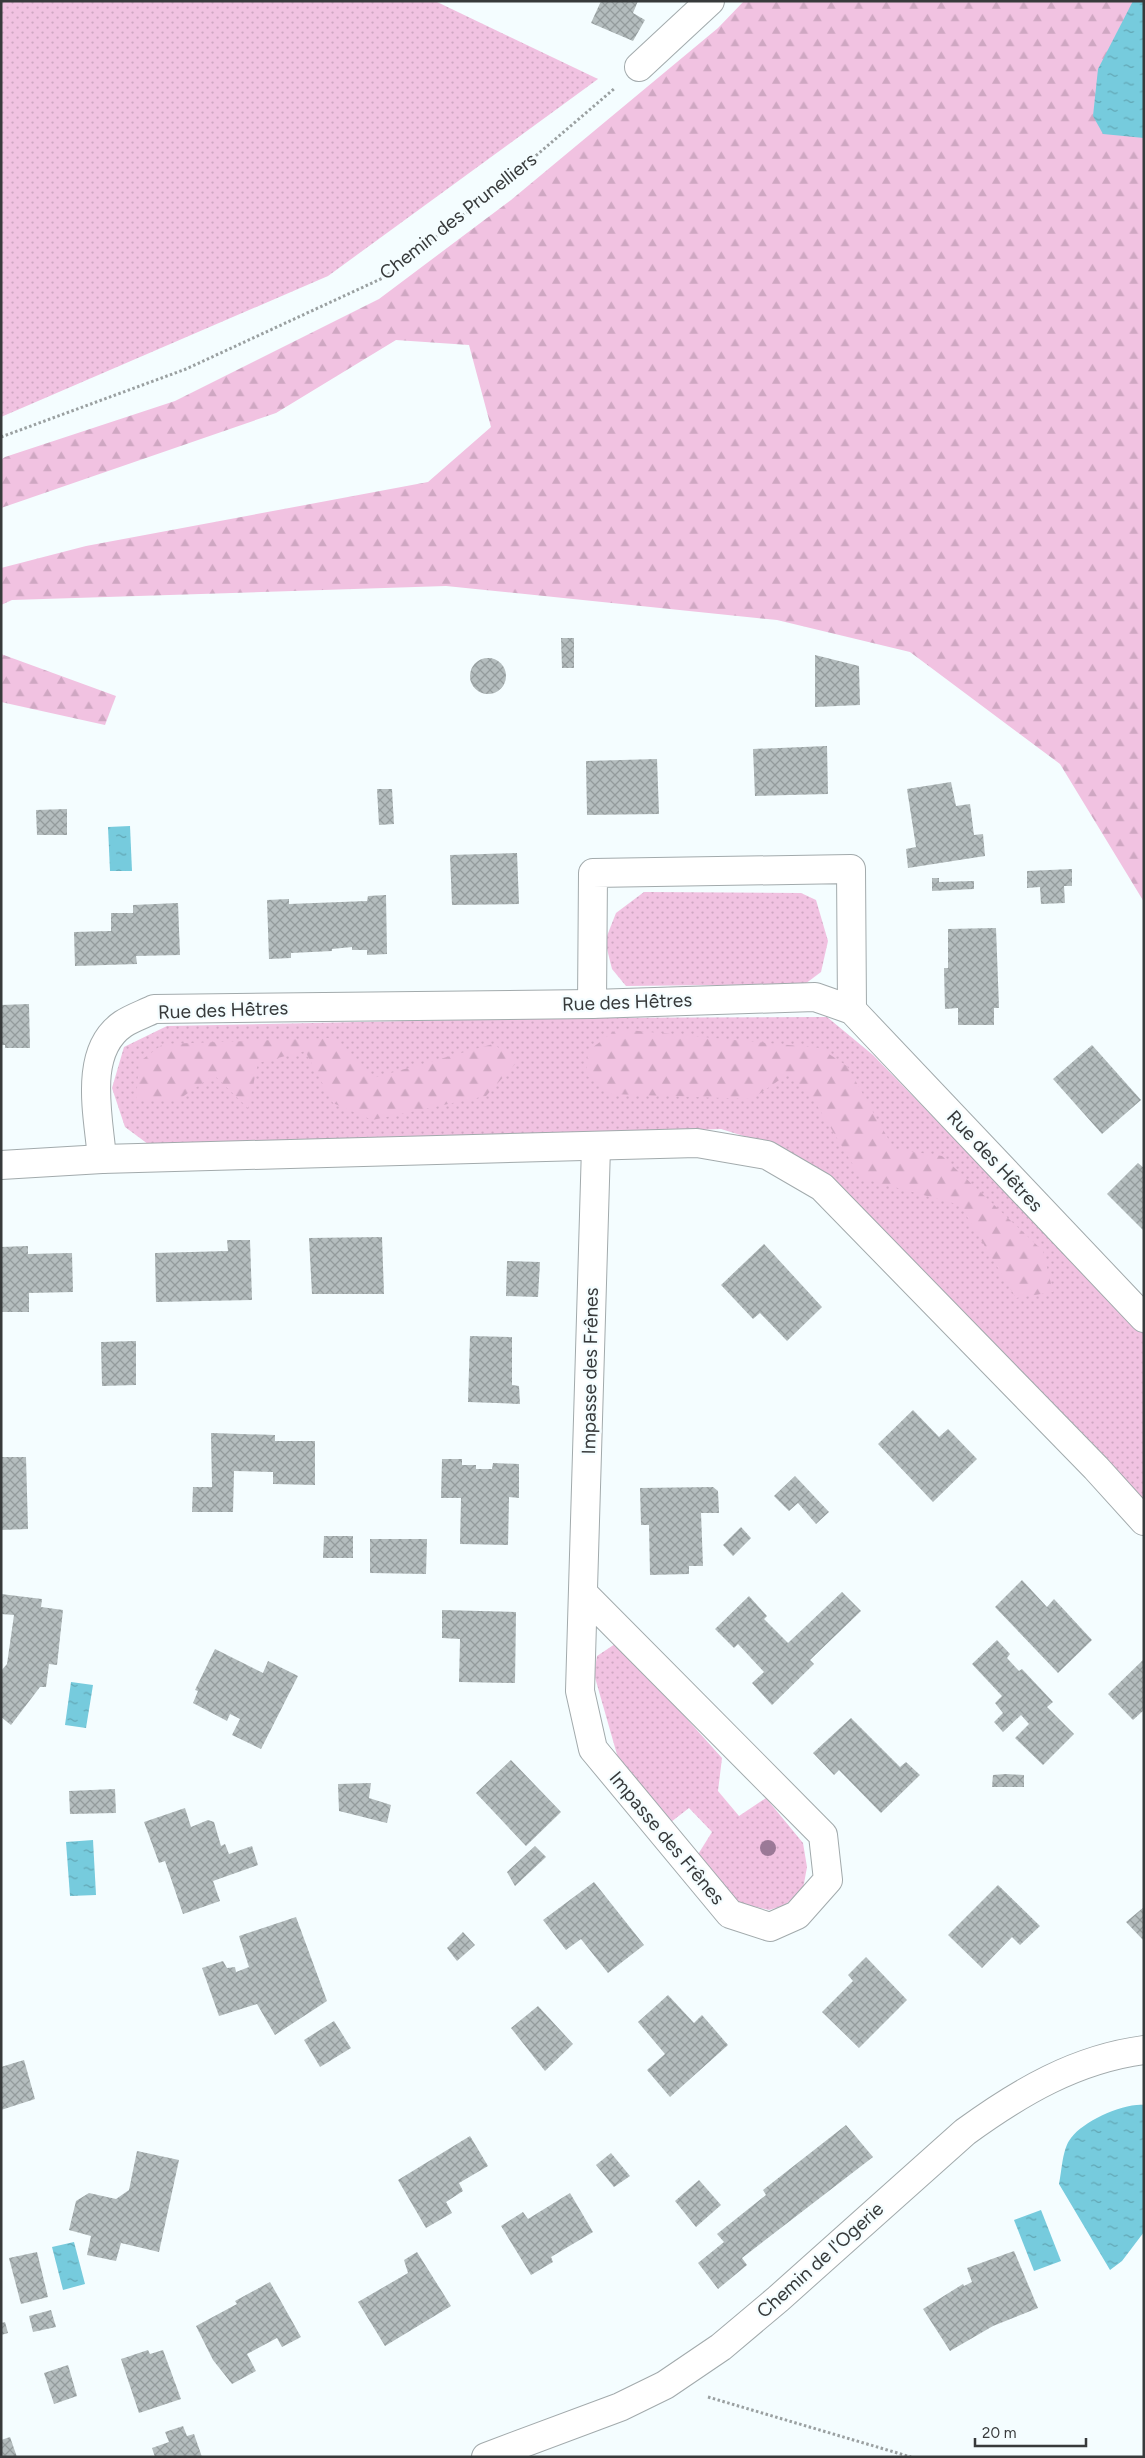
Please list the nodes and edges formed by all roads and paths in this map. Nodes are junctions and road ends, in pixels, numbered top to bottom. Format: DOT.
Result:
graph roads {
  1 [pos="710,1"];
  2 [pos="639,67"];
  3 [pos="1,437"];
  4 [pos="592,1004"];
  5 [pos="852,1010"];
  6 [pos="596,1147"];
  7 [pos="102,1159"];
  8 [pos="1,1165"];
  9 [pos="1144,1318"];
  10 [pos="1144,1521"];
  11 [pos="584,1594"];
  12 [pos="1144,2050"];
  13 [pos="665,2385"];
  14 [pos="486,2457"];
  15 [pos="911,2457"];
  1 -- 2 [label="street"];
  2 -- 3 [label="path, Chemin des Prunelliers"];
  4 -- 5 [label="street, Rue des Hêtres"];
  4 -- 5 [label="street"];
  4 -- 7 [label="street, Rue des Hêtres"];
  5 -- 9 [label="street, Rue des Hêtres"];
  6 -- 7 [label="street"];
  6 -- 10 [label="street"];
  6 -- 11 [label="street, Impasse des Frênes"];
  7 -- 8 [label="street"];
  11 -- 11 [label="street, Impasse des Frênes"];
  12 -- 13 [label="street, Chemin de l'Ogerie"];
  13 -- 14 [label="street, Chemin de l'Ogerie"];
  13 -- 15 [label="path"];
}
